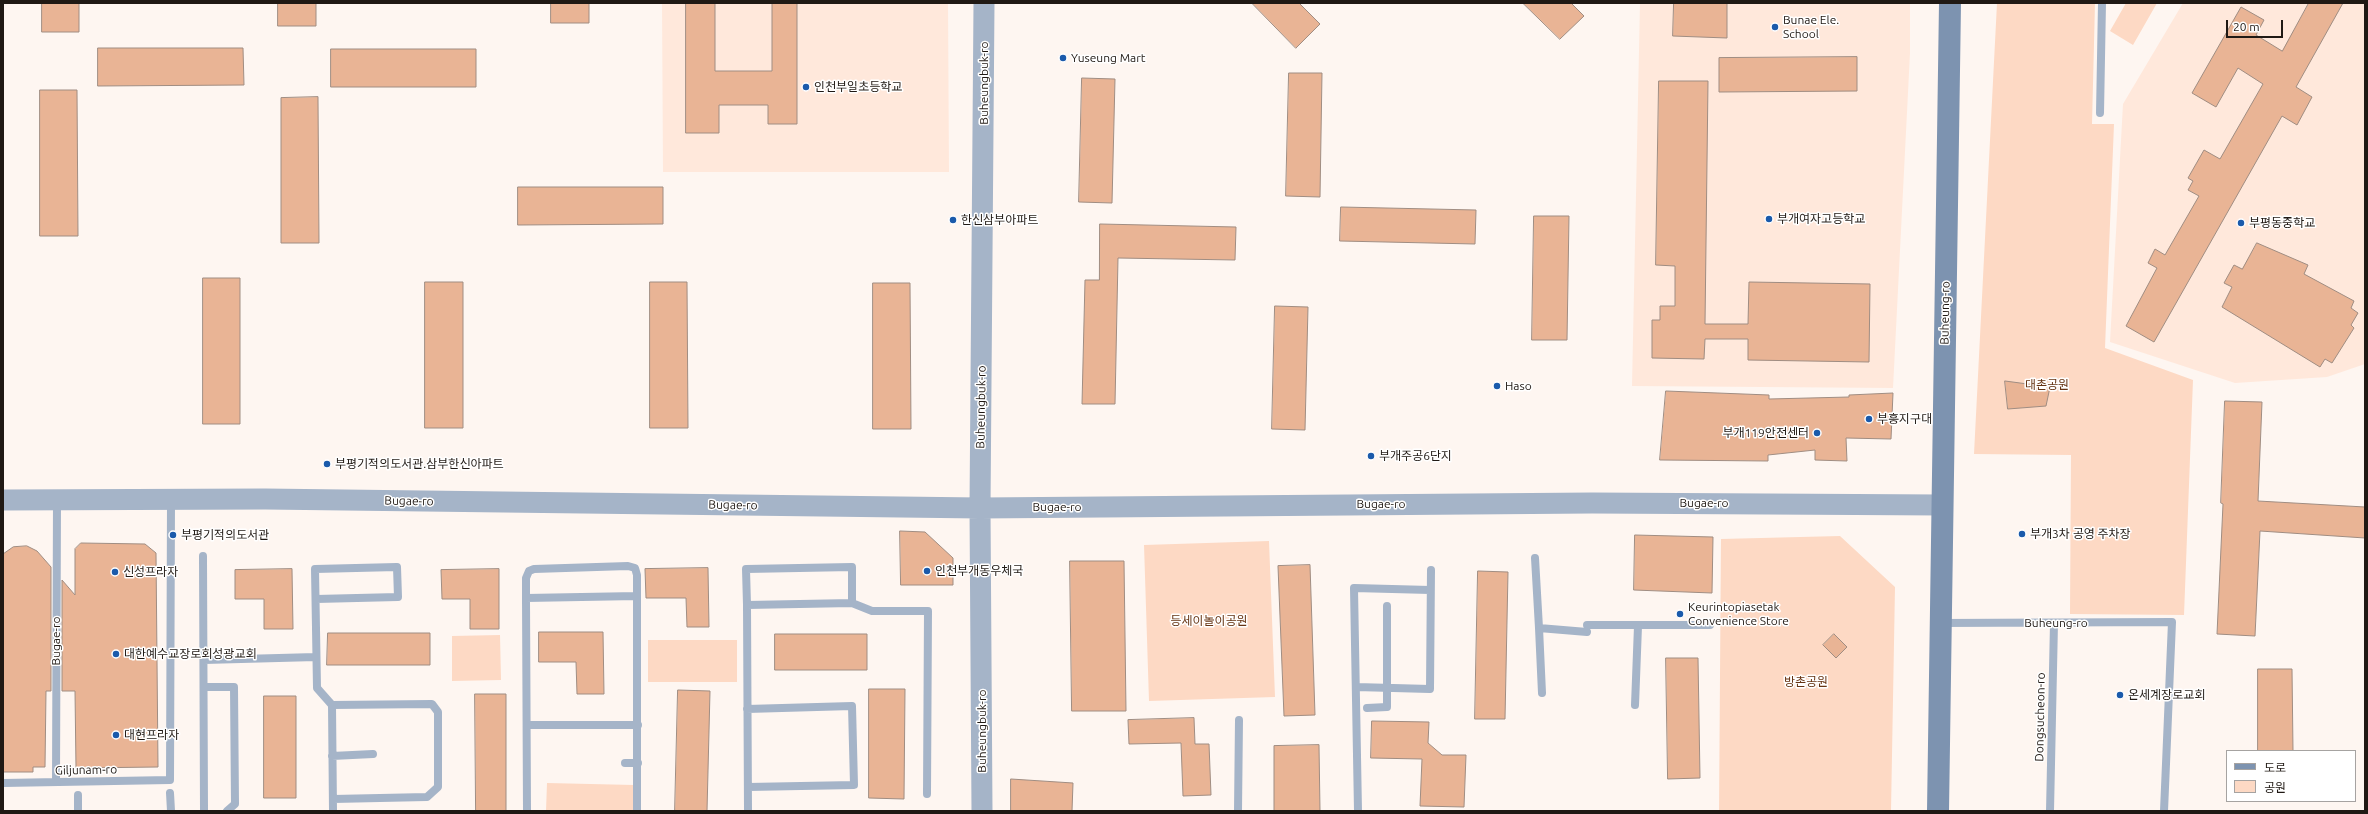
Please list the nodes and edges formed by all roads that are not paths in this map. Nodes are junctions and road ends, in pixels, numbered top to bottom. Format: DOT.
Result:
graph roads {
  1 [pos="984,3"];
  2 [pos="1950,3"];
  3 [pos="2102,3"];
  4 [pos="2100,113"];
  5 [pos="171,499"];
  6 [pos="3,500"];
  7 [pos="57,500"];
  8 [pos="1942,505"];
  9 [pos="980,508"];
  10 [pos="203,556"];
  11 [pos="1535,558"];
  12 [pos="1431,570"];
  13 [pos="1430,590"];
  14 [pos="637,596"];
  15 [pos="526,598"];
  16 [pos="316,599"];
  17 [pos="852,603"];
  18 [pos="747,605"];
  19 [pos="1387,606"];
  20 [pos="1940,623"];
  21 [pos="2054,623"];
  22 [pos="1710,625"];
  23 [pos="1638,626"];
  24 [pos="1539,628"];
  25 [pos="316,657"];
  26 [pos="204,660"];
  27 [pos="204,687"];
  28 [pos="1356,687"];
  29 [pos="1387,687"];
  30 [pos="1542,693"];
  31 [pos="332,705"];
  32 [pos="1635,705"];
  33 [pos="1367,708"];
  34 [pos="748,709"];
  35 [pos="1239,720"];
  36 [pos="527,725"];
  37 [pos="638,725"];
  38 [pos="373,754"];
  39 [pos="332,756"];
  40 [pos="625,763"];
  41 [pos="638,763"];
  42 [pos="56,782"];
  43 [pos="3,783"];
  44 [pos="748,787"];
  45 [pos="170,793"];
  46 [pos="927,794"];
  47 [pos="78,795"];
  48 [pos="333,799"];
  49 [pos="78,811"];
  50 [pos="171,811"];
  51 [pos="204,811"];
  52 [pos="227,811"];
  53 [pos="333,811"];
  54 [pos="527,811"];
  55 [pos="637,811"];
  56 [pos="748,811"];
  57 [pos="982,811"];
  58 [pos="1238,811"];
  59 [pos="1358,811"];
  60 [pos="1938,811"];
  61 [pos="2050,811"];
  62 [pos="2164,811"];
  1 -- 9 [label="street, Buheungbuk-ro"];
  2 -- 8 [label="main road, Buheung-ro"];
  3 -- 4 [label="lane"];
  5 -- 7 [label="street, Bugae-ro"];
  5 -- 9 [label="street, Bugae-ro"];
  5 -- 42 [label="lane, Giljunam-ro"];
  6 -- 7 [label="street, Bugae-ro"];
  7 -- 42 [label="lane, Bugae-ro"];
  8 -- 9 [label="street, Bugae-ro"];
  8 -- 20 [label="main road, Buheung-ro"];
  9 -- 57 [label="street, Buheungbuk-ro"];
  10 -- 26 [label="lane"];
  11 -- 24 [label="lane"];
  12 -- 13 [label="lane"];
  13 -- 28 [label="lane"];
  13 -- 29 [label="lane"];
  14 -- 15 [label="lane"];
  14 -- 15 [label="lane"];
  14 -- 37 [label="lane"];
  15 -- 36 [label="lane"];
  16 -- 16 [label="lane"];
  16 -- 25 [label="lane"];
  17 -- 18 [label="lane"];
  17 -- 18 [label="lane"];
  17 -- 46 [label="lane"];
  18 -- 34 [label="lane"];
  19 -- 29 [label="lane"];
  20 -- 21 [label="lane, Buheung-ro"];
  20 -- 60 [label="main road, Buheung-ro"];
  21 -- 61 [label="lane, Dongsucheon-ro"];
  21 -- 62 [label="lane, Buheung-ro"];
  22 -- 23 [label="lane"];
  23 -- 24 [label="lane"];
  23 -- 32 [label="lane"];
  24 -- 30 [label="lane"];
  25 -- 26 [label="lane"];
  25 -- 31 [label="lane"];
  26 -- 27 [label="lane"];
  27 -- 51 [label="lane"];
  27 -- 52 [label="lane"];
  28 -- 29 [label="lane"];
  28 -- 59 [label="lane"];
  29 -- 33 [label="lane"];
  31 -- 39 [label="lane"];
  31 -- 48 [label="lane"];
  34 -- 44 [label="lane"];
  34 -- 44 [label="lane"];
  35 -- 58 [label="lane"];
  36 -- 37 [label="lane"];
  36 -- 54 [label="lane"];
  37 -- 41 [label="lane"];
  38 -- 39 [label="lane"];
  39 -- 48 [label="lane"];
  40 -- 41 [label="lane"];
  41 -- 55 [label="lane"];
  42 -- 43 [label="lane, Giljunam-ro"];
  44 -- 56 [label="lane"];
  45 -- 50 [label="lane"];
  47 -- 49 [label="lane"];
  48 -- 53 [label="lane"];
}
